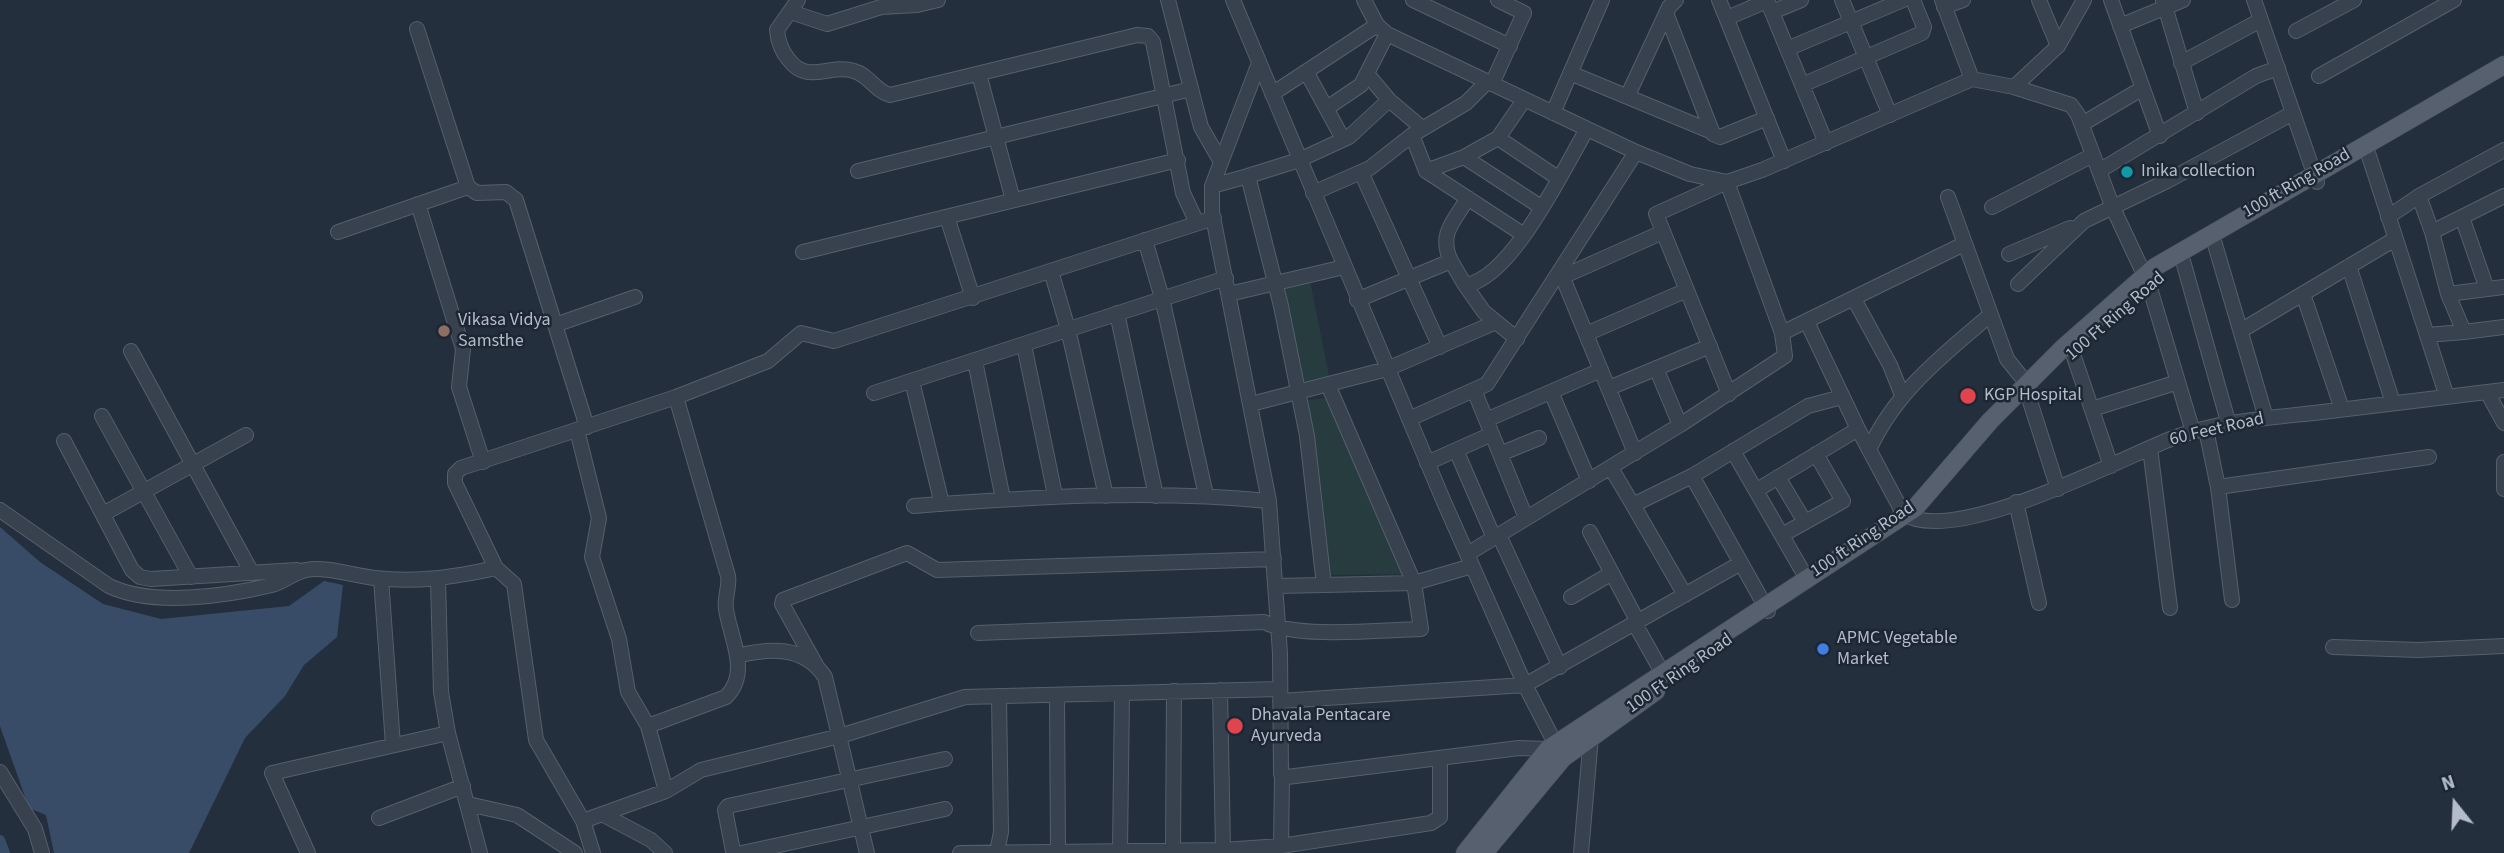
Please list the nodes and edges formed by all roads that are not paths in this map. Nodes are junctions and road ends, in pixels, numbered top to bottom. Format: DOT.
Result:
graph roads {
  1 [pos="938,0"];
  2 [pos="1168,0"];
  3 [pos="1233,0"];
  4 [pos="1364,0"];
  5 [pos="1413,0"];
  6 [pos="1498,0"];
  7 [pos="1602,0"];
  8 [pos="1676,0"];
  9 [pos="1719,0"];
  10 [pos="1801,0"];
  11 [pos="1842,0"];
  12 [pos="1903,0"];
  13 [pos="1913,0"];
  14 [pos="1963,0"];
  15 [pos="2039,0"];
  16 [pos="2084,0"];
  17 [pos="2111,0"];
  18 [pos="2183,0"];
  19 [pos="2254,0"];
  20 [pos="2354,0"];
  21 [pos="2454,0"];
  22 [pos="1769,4"];
  23 [pos="1943,4"];
  24 [pos="2164,5"];
  25 [pos="795,6"];
  26 [pos="1528,6"];
  27 [pos="1666,13"];
  28 [pos="1727,18"];
  29 [pos="2261,20"];
  30 [pos="1850,21"];
  31 [pos="2120,26"];
  32 [pos="417,30"];
  33 [pos="1382,30"];
  34 [pos="2296,30"];
  35 [pos="1510,46"];
  36 [pos="2058,46"];
  37 [pos="1787,49"];
  38 [pos="1866,58"];
  39 [pos="1259,63"];
  40 [pos="2182,64"];
  41 [pos="2504,65"];
  42 [pos="2277,68"];
  43 [pos="1307,73"];
  44 [pos="1570,73"];
  45 [pos="979,74"];
  46 [pos="1368,75"];
  47 [pos="2319,76"];
  48 [pos="2504,78"];
  49 [pos="1972,79"];
  50 [pos="1489,83"];
  51 [pos="1802,85"];
  52 [pos="2014,87"];
  53 [pos="2143,88"];
  54 [pos="1191,89"];
  55 [pos="1272,94"];
  56 [pos="1164,95"];
  57 [pos="1628,95"];
  58 [pos="1389,100"];
  59 [pos="1524,100"];
  60 [pos="1327,108"];
  61 [pos="1553,113"];
  62 [pos="2197,113"];
  63 [pos="2293,113"];
  64 [pos="1889,115"];
  65 [pos="1767,118"];
  66 [pos="2082,124"];
  67 [pos="1587,129"];
  68 [pos="1417,131"];
  69 [pos="1710,131"];
  70 [pos="2160,136"];
  71 [pos="997,137"];
  72 [pos="1497,138"];
  73 [pos="1343,139"];
  74 [pos="1826,143"];
  75 [pos="2504,150"];
  76 [pos="1636,152"];
  77 [pos="2368,153"];
  78 [pos="2093,155"];
  79 [pos="1464,157"];
  80 [pos="1178,160"];
  81 [pos="1299,160"];
  82 [pos="1784,161"];
  83 [pos="1221,162"];
  84 [pos="858,171"];
  85 [pos="1426,171"];
  86 [pos="2099,171"];
  87 [pos="1361,172"];
  88 [pos="1248,176"];
  89 [pos="2316,177"];
  90 [pos="1558,178"];
  91 [pos="1727,182"];
  92 [pos="468,187"];
  93 [pos="1212,187"];
  94 [pos="1313,193"];
  95 [pos="1948,197"];
  96 [pos="2419,197"];
  97 [pos="1468,198"];
  98 [pos="1013,200"];
  99 [pos="2503,201"];
  100 [pos="418,204"];
  101 [pos="1992,206"];
  102 [pos="1541,207"];
  103 [pos="2113,208"];
  104 [pos="947,217"];
  105 [pos="2388,217"];
  106 [pos="2462,217"];
  107 [pos="1214,218"];
  108 [pos="1197,223"];
  109 [pos="2077,225"];
  110 [pos="338,232"];
  111 [pos="1663,232"];
  112 [pos="2432,232"];
  113 [pos="1524,235"];
  114 [pos="2395,239"];
  115 [pos="1145,240"];
  116 [pos="2214,241"];
  117 [pos="1964,244"];
  118 [pos="803,252"];
  119 [pos="2009,254"];
  120 [pos="1451,261"];
  121 [pos="2183,261"];
  122 [pos="2349,266"];
  123 [pos="1344,267"];
  124 [pos="1051,271"];
  125 [pos="1561,274"];
  126 [pos="1226,278"];
  127 [pos="1407,280"];
  128 [pos="2146,280"];
  129 [pos="1276,284"];
  130 [pos="2018,284"];
  131 [pos="1465,285"];
  132 [pos="2504,287"];
  133 [pos="2487,289"];
  134 [pos="1687,290"];
  135 [pos="2448,293"];
  136 [pos="1229,294"];
  137 [pos="2303,294"];
  138 [pos="635,297"];
  139 [pos="973,298"];
  140 [pos="1162,298"];
  141 [pos="1854,299"];
  142 [pos="1357,300"];
  143 [pos="1118,313"];
  144 [pos="1990,314"];
  145 [pos="1807,322"];
  146 [pos="1494,323"];
  147 [pos="555,325"];
  148 [pos="2504,327"];
  149 [pos="1068,329"];
  150 [pos="2242,330"];
  151 [pos="2464,332"];
  152 [pos="1782,333"];
  153 [pos="1586,334"];
  154 [pos="2427,335"];
  155 [pos="1517,339"];
  156 [pos="1024,345"];
  157 [pos="1710,346"];
  158 [pos="1440,347"];
  159 [pos="131,351"];
  160 [pos="2073,354"];
  161 [pos="975,361"];
  162 [pos="1656,368"];
  163 [pos="1387,369"];
  164 [pos="1601,370"];
  165 [pos="912,381"];
  166 [pos="2178,382"];
  167 [pos="1329,387"];
  168 [pos="1608,388"];
  169 [pos="1474,390"];
  170 [pos="2027,390"];
  171 [pos="2504,390"];
  172 [pos="1550,392"];
  173 [pos="2487,392"];
  174 [pos="874,393"];
  175 [pos="1299,394"];
  176 [pos="1729,394"];
  177 [pos="1902,395"];
  178 [pos="676,397"];
  179 [pos="1842,397"];
  180 [pos="2447,397"];
  181 [pos="2393,403"];
  182 [pos="1251,404"];
  183 [pos="2342,409"];
  184 [pos="2091,410"];
  185 [pos="102,416"];
  186 [pos="2266,418"];
  187 [pos="1409,419"];
  188 [pos="1486,420"];
  189 [pos="2504,424"];
  190 [pos="1680,425"];
  191 [pos="2228,425"];
  192 [pos="582,428"];
  193 [pos="1858,429"];
  194 [pos="2199,431"];
  195 [pos="1492,434"];
  196 [pos="246,435"];
  197 [pos="1539,438"];
  198 [pos="64,441"];
  199 [pos="2150,448"];
  200 [pos="1456,450"];
  201 [pos="1869,450"];
  202 [pos="1733,451"];
  203 [pos="1635,453"];
  204 [pos="1500,454"];
  205 [pos="1816,454"];
  206 [pos="2429,457"];
  207 [pos="483,462"];
  208 [pos="2504,462"];
  209 [pos="1427,463"];
  210 [pos="193,464"];
  211 [pos="2111,466"];
  212 [pos="1611,468"];
  213 [pos="1692,476"];
  214 [pos="1778,477"];
  215 [pos="1589,481"];
  216 [pos="2218,487"];
  217 [pos="2058,489"];
  218 [pos="2504,489"];
  219 [pos="1757,490"];
  220 [pos="144,492"];
  221 [pos="1055,495"];
  222 [pos="1206,495"];
  223 [pos="1106,496"];
  224 [pos="1156,496"];
  225 [pos="1003,499"];
  226 [pos="1269,501"];
  227 [pos="2017,502"];
  228 [pos="942,504"];
  229 [pos="1633,505"];
  230 [pos="914,506"];
  231 [pos="0,510"];
  232 [pos="103,514"];
  233 [pos="1907,517"];
  234 [pos="1526,519"];
  235 [pos="1805,522"];
  236 [pos="1590,532"];
  237 [pos="1782,535"];
  238 [pos="1496,536"];
  239 [pos="1274,559"];
  240 [pos="1471,559"];
  241 [pos="1741,563"];
  242 [pos="496,568"];
  243 [pos="304,570"];
  244 [pos="252,573"];
  245 [pos="1612,573"];
  246 [pos="191,577"];
  247 [pos="381,579"];
  248 [pos="1807,579"];
  249 [pos="438,580"];
  250 [pos="1414,583"];
  251 [pos="1324,585"];
  252 [pos="1276,586"];
  253 [pos="1685,595"];
  254 [pos="1571,597"];
  255 [pos="2232,600"];
  256 [pos="2039,603"];
  257 [pos="1767,608"];
  258 [pos="2170,608"];
  259 [pos="1637,623"];
  260 [pos="1279,629"];
  261 [pos="978,633"];
  262 [pos="2504,646"];
  263 [pos="2333,647"];
  264 [pos="737,656"];
  265 [pos="816,665"];
  266 [pos="1560,667"];
  267 [pos="1662,672"];
  268 [pos="1525,685"];
  269 [pos="1220,690"];
  270 [pos="1174,691"];
  271 [pos="1122,693"];
  272 [pos="1057,695"];
  273 [pos="1280,695"];
  274 [pos="999,696"];
  275 [pos="648,726"];
  276 [pos="448,733"];
  277 [pos="839,736"];
  278 [pos="1591,737"];
  279 [pos="393,745"];
  280 [pos="1555,750"];
  281 [pos="945,758"];
  282 [pos="1440,758"];
  283 [pos="0,772"];
  284 [pos="1282,776"];
  285 [pos="851,780"];
  286 [pos="463,786"];
  287 [pos="666,791"];
  288 [pos="468,804"];
  289 [pos="945,808"];
  290 [pos="601,814"];
  291 [pos="379,818"];
  292 [pos="583,821"];
  293 [pos="862,826"];
  294 [pos="1281,846"];
  295 [pos="1120,849"];
  296 [pos="1173,849"];
  297 [pos="1058,850"];
  298 [pos="1223,850"];
  299 [pos="997,852"];
  300 [pos="42,853"];
  301 [pos="308,853"];
  302 [pos="480,853"];
  303 [pos="575,853"];
  304 [pos="593,853"];
  305 [pos="665,853"];
  306 [pos="735,853"];
  307 [pos="867,853"];
  308 [pos="960,853"];
  309 [pos="1465,853"];
  310 [pos="1484,853"];
  311 [pos="1581,853"];
  1 -- 25 [label="street"];
  2 -- 54 [label="street"];
  3 -- 39 [label="street"];
  4 -- 33 [label="street"];
  5 -- 35 [label="street"];
  6 -- 26 [label="street"];
  7 -- 44 [label="street"];
  8 -- 27 [label="street"];
  9 -- 28 [label="street"];
  10 -- 22 [label="street"];
  11 -- 30 [label="street"];
  12 -- 30 [label="street"];
  13 -- 38 [label="street"];
  14 -- 23 [label="street"];
  15 -- 36 [label="street"];
  16 -- 36 [label="street"];
  17 -- 31 [label="street"];
  18 -- 24 [label="street"];
  19 -- 29 [label="street"];
  20 -- 34 [label="street"];
  21 -- 47 [label="street"];
  22 -- 28 [label="street"];
  22 -- 37 [label="street"];
  23 -- 49 [label="street"];
  24 -- 31 [label="street"];
  24 -- 40 [label="street"];
  25 -- 45 [label="street"];
  26 -- 35 [label="street"];
  27 -- 57 [label="street"];
  27 -- 69 [label="street"];
  28 -- 65 [label="street"];
  29 -- 40 [label="street"];
  29 -- 42 [label="street"];
  30 -- 37 [label="street"];
  30 -- 38 [label="street"];
  31 -- 53 [label="street"];
  32 -- 92 [label="street"];
  33 -- 43 [label="street"];
  33 -- 46 [label="street"];
  33 -- 50 [label="street"];
  35 -- 50 [label="street"];
  36 -- 52 [label="street"];
  37 -- 51 [label="street"];
  38 -- 51 [label="street"];
  38 -- 64 [label="street"];
  39 -- 55 [label="street"];
  39 -- 83 [label="street"];
  40 -- 62 [label="street"];
  41 -- 89 [label="main road, 100 ft Ring Road"];
  42 -- 62 [label="street"];
  42 -- 63 [label="street"];
  43 -- 55 [label="street"];
  43 -- 60 [label="street"];
  44 -- 57 [label="street"];
  44 -- 61 [label="street"];
  45 -- 56 [label="street"];
  45 -- 71 [label="street"];
  46 -- 58 [label="street"];
  46 -- 60 [label="street"];
  48 -- 77 [label="main road, 100 Ft Ring Road"];
  49 -- 52 [label="street"];
  49 -- 64 [label="street"];
  50 -- 59 [label="street"];
  50 -- 68 [label="street"];
  51 -- 74 [label="street"];
  52 -- 66 [label="street"];
  53 -- 66 [label="street"];
  53 -- 70 [label="street"];
  54 -- 56 [label="street"];
  54 -- 83 [label="street"];
  55 -- 81 [label="street"];
  56 -- 71 [label="street"];
  56 -- 80 [label="street"];
  57 -- 69 [label="street"];
  58 -- 68 [label="street"];
  58 -- 73 [label="street"];
  59 -- 61 [label="street"];
  59 -- 72 [label="street"];
  60 -- 73 [label="street"];
  61 -- 67 [label="street"];
  62 -- 70 [label="street"];
  63 -- 89 [label="street"];
  63 -- 103 [label="street"];
  64 -- 74 [label="street"];
  65 -- 69 [label="street"];
  65 -- 82 [label="street"];
  66 -- 78 [label="street"];
  67 -- 76 [label="street"];
  67 -- 90 [label="street"];
  68 -- 85 [label="street"];
  68 -- 87 [label="street"];
  70 -- 86 [label="street"];
  71 -- 84 [label="street"];
  71 -- 98 [label="street"];
  72 -- 79 [label="street"];
  72 -- 90 [label="street"];
  73 -- 81 [label="street"];
  74 -- 82 [label="street"];
  75 -- 96 [label="street"];
  76 -- 91 [label="street"];
  76 -- 125 [label="street"];
  77 -- 89 [label="main road, 100 Ft Ring Road"];
  77 -- 105 [label="street"];
  78 -- 86 [label="street"];
  78 -- 101 [label="street"];
  79 -- 85 [label="street"];
  79 -- 102 [label="street"];
  80 -- 98 [label="street"];
  80 -- 108 [label="street"];
  81 -- 88 [label="street"];
  81 -- 94 [label="street"];
  82 -- 91 [label="street"];
  83 -- 93 [label="street"];
  85 -- 97 [label="street"];
  86 -- 103 [label="street"];
  87 -- 94 [label="street"];
  87 -- 127 [label="street"];
  88 -- 93 [label="street"];
  88 -- 129 [label="street"];
  89 -- 116 [label="main road, 100 Ft Ring Road"];
  89 -- 128 [label="main road, 100 ft Ring Road"];
  90 -- 102 [label="street"];
  91 -- 111 [label="street"];
  91 -- 152 [label="street"];
  92 -- 100 [label="street"];
  92 -- 147 [label="street"];
  93 -- 107 [label="street"];
  94 -- 123 [label="street"];
  95 -- 117 [label="street"];
  96 -- 105 [label="street"];
  96 -- 112 [label="street"];
  97 -- 113 [label="street"];
  97 -- 120 [label="street"];
  98 -- 104 [label="street"];
  99 -- 106 [label="street"];
  100 -- 110 [label="street"];
  100 -- 207 [label="street"];
  102 -- 113 [label="street"];
  103 -- 109 [label="street"];
  103 -- 128 [label="street"];
  104 -- 118 [label="street"];
  104 -- 139 [label="street"];
  105 -- 114 [label="street"];
  106 -- 112 [label="street"];
  106 -- 133 [label="street"];
  107 -- 108 [label="street"];
  107 -- 126 [label="street"];
  108 -- 115 [label="street"];
  109 -- 119 [label="street"];
  109 -- 130 [label="street"];
  111 -- 125 [label="street"];
  111 -- 134 [label="street"];
  112 -- 135 [label="street"];
  113 -- 131 [label="street"];
  114 -- 122 [label="street"];
  114 -- 154 [label="street"];
  115 -- 124 [label="street"];
  115 -- 140 [label="street"];
  116 -- 121 [label="main road, 100 Ft Ring Road"];
  116 -- 150 [label="street"];
  117 -- 141 [label="street"];
  117 -- 144 [label="street"];
  120 -- 127 [label="street"];
  120 -- 131 [label="street"];
  121 -- 128 [label="main road, 100 Ft Ring Road"];
  121 -- 191 [label="street"];
  122 -- 137 [label="street"];
  122 -- 181 [label="street"];
  123 -- 129 [label="street"];
  123 -- 142 [label="street"];
  124 -- 139 [label="street"];
  124 -- 149 [label="street"];
  125 -- 153 [label="street"];
  125 -- 155 [label="street"];
  126 -- 136 [label="street"];
  126 -- 140 [label="street"];
  127 -- 142 [label="street"];
  127 -- 158 [label="street"];
  128 -- 160 [label="main road, 100 Ft Ring Road"];
  128 -- 166 [label="street"];
  128 -- 170 [label="main road, 100 ft Ring Road"];
  129 -- 136 [label="street"];
  129 -- 175 [label="street"];
  131 -- 146 [label="street"];
  132 -- 133 [label="street"];
  133 -- 135 [label="street"];
  134 -- 153 [label="street"];
  134 -- 157 [label="street"];
  135 -- 151 [label="street"];
  136 -- 182 [label="street"];
  137 -- 150 [label="street"];
  137 -- 183 [label="street"];
  138 -- 147 [label="street"];
  139 -- 178 [label="street"];
  140 -- 143 [label="street"];
  140 -- 222 [label="street"];
  141 -- 145 [label="street"];
  141 -- 177 [label="street"];
  142 -- 163 [label="street"];
  143 -- 149 [label="street"];
  143 -- 224 [label="street"];
  144 -- 170 [label="street"];
  144 -- 177 [label="street"];
  145 -- 152 [label="street"];
  145 -- 179 [label="street"];
  146 -- 155 [label="street"];
  146 -- 158 [label="street"];
  147 -- 192 [label="street"];
  148 -- 151 [label="street"];
  149 -- 156 [label="street"];
  149 -- 223 [label="street"];
  150 -- 186 [label="street"];
  151 -- 154 [label="street"];
  152 -- 176 [label="street"];
  153 -- 164 [label="street"];
  154 -- 180 [label="street"];
  155 -- 169 [label="street"];
  156 -- 161 [label="street"];
  156 -- 221 [label="street"];
  157 -- 162 [label="street"];
  157 -- 176 [label="street"];
  158 -- 163 [label="street"];
  159 -- 210 [label="street"];
  160 -- 170 [label="main road, 100 Ft Ring Road"];
  160 -- 184 [label="street"];
  161 -- 165 [label="street"];
  161 -- 225 [label="street"];
  162 -- 168 [label="street"];
  162 -- 190 [label="street"];
  163 -- 167 [label="street"];
  163 -- 187 [label="street"];
  164 -- 168 [label="street"];
  164 -- 172 [label="street"];
  165 -- 174 [label="street"];
  165 -- 228 [label="street"];
  166 -- 184 [label="street"];
  166 -- 194 [label="street"];
  167 -- 175 [label="street"];
  167 -- 250 [label="street"];
  168 -- 203 [label="street"];
  169 -- 187 [label="street"];
  169 -- 188 [label="street"];
  170 -- 217 [label="street"];
  170 -- 233 [label="main road, 100 ft Ring Road"];
  171 -- 173 [label="street, 60 Feet Road"];
  172 -- 188 [label="street"];
  172 -- 215 [label="street"];
  173 -- 180 [label="street, 60 Feet Road"];
  173 -- 189 [label="street"];
  175 -- 182 [label="street"];
  175 -- 251 [label="street"];
  176 -- 190 [label="street"];
  177 -- 201 [label="street"];
  178 -- 192 [label="street"];
  178 -- 264 [label="street"];
  179 -- 193 [label="street"];
  179 -- 202 [label="street"];
  180 -- 181 [label="street, 60 Feet Road"];
  181 -- 183 [label="street, 60 Feet Road"];
  182 -- 226 [label="street"];
  183 -- 186 [label="street, 60 Feet Road"];
  184 -- 211 [label="street"];
  185 -- 220 [label="street"];
  186 -- 191 [label="street, 60 Feet Road"];
  187 -- 209 [label="street"];
  188 -- 195 [label="street"];
  190 -- 203 [label="street"];
  191 -- 194 [label="street, 60 Feet Road"];
  192 -- 207 [label="street"];
  192 -- 275 [label="street"];
  193 -- 201 [label="street"];
  193 -- 205 [label="street"];
  194 -- 199 [label="street, 60 Feet Road"];
  194 -- 216 [label="street"];
  195 -- 200 [label="street"];
  195 -- 204 [label="street"];
  196 -- 210 [label="street"];
  197 -- 204 [label="street"];
  198 -- 232 [label="street"];
  199 -- 211 [label="street, 60 Feet Road"];
  199 -- 258 [label="street"];
  200 -- 209 [label="street"];
  200 -- 238 [label="street"];
  201 -- 233 [label="street"];
  202 -- 213 [label="street"];
  202 -- 219 [label="street"];
  203 -- 212 [label="street"];
  204 -- 234 [label="street"];
  205 -- 214 [label="street"];
  205 -- 235 [label="street"];
  206 -- 216 [label="street"];
  207 -- 242 [label="street"];
  208 -- 218 [label="street"];
  209 -- 240 [label="street"];
  210 -- 220 [label="street"];
  210 -- 244 [label="street"];
  211 -- 217 [label="street, 60 Feet Road"];
  212 -- 215 [label="street"];
  212 -- 229 [label="street"];
  213 -- 229 [label="street"];
  213 -- 241 [label="street"];
  214 -- 219 [label="street"];
  214 -- 235 [label="street"];
  215 -- 234 [label="street"];
  216 -- 255 [label="street"];
  217 -- 227 [label="street, 60 Feet Road"];
  219 -- 237 [label="street"];
  220 -- 232 [label="street"];
  220 -- 246 [label="street"];
  221 -- 223 [label="street"];
  221 -- 225 [label="street"];
  222 -- 224 [label="street"];
  222 -- 226 [label="street"];
  223 -- 224 [label="street"];
  225 -- 228 [label="street"];
  226 -- 239 [label="street"];
  227 -- 233 [label="street, 60 Feet Road"];
  227 -- 256 [label="street"];
  228 -- 230 [label="street"];
  229 -- 253 [label="street"];
  231 -- 243 [label="street"];
  232 -- 246 [label="street"];
  233 -- 248 [label="main road, 100 ft Ring Road"];
  233 -- 257 [label="main road, 100 Ft Ring Road"];
  234 -- 238 [label="street"];
  235 -- 237 [label="street"];
  236 -- 245 [label="street"];
  237 -- 248 [label="street"];
  238 -- 240 [label="street"];
  238 -- 266 [label="street"];
  239 -- 252 [label="street"];
  239 -- 265 [label="street"];
  240 -- 250 [label="street"];
  240 -- 268 [label="street"];
  241 -- 253 [label="street"];
  241 -- 257 [label="street"];
  242 -- 249 [label="street"];
  242 -- 292 [label="street"];
  243 -- 244 [label="street"];
  243 -- 247 [label="street"];
  244 -- 246 [label="street"];
  245 -- 254 [label="street"];
  245 -- 259 [label="street"];
  247 -- 249 [label="street"];
  247 -- 279 [label="street"];
  248 -- 257 [label="main road, 100 ft Ring Road"];
  249 -- 276 [label="street"];
  250 -- 251 [label="street"];
  250 -- 260 [label="street"];
  251 -- 252 [label="street"];
  252 -- 260 [label="street"];
  253 -- 259 [label="street"];
  257 -- 267 [label="main road, 100 ft Ring Road"];
  257 -- 278 [label="main road, 100 Ft Ring Road"];
  259 -- 266 [label="street"];
  259 -- 267 [label="street"];
  260 -- 261 [label="street"];
  260 -- 273 [label="street"];
  262 -- 263 [label="street"];
  264 -- 265 [label="street"];
  264 -- 275 [label="street"];
  265 -- 277 [label="street"];
  266 -- 268 [label="street"];
  267 -- 280 [label="main road, 100 ft Ring Road"];
  268 -- 273 [label="street"];
  268 -- 280 [label="street"];
  269 -- 270 [label="street"];
  269 -- 273 [label="street"];
  269 -- 298 [label="street"];
  270 -- 271 [label="street"];
  270 -- 296 [label="street"];
  271 -- 272 [label="street"];
  271 -- 295 [label="street"];
  272 -- 274 [label="street"];
  272 -- 297 [label="street"];
  273 -- 284 [label="street"];
  274 -- 277 [label="street"];
  274 -- 299 [label="street"];
  275 -- 287 [label="street"];
  276 -- 279 [label="street"];
  276 -- 286 [label="street"];
  277 -- 285 [label="street"];
  277 -- 287 [label="street"];
  278 -- 280 [label="main road, 100 Ft Ring Road"];
  278 -- 311 [label="street"];
  279 -- 301 [label="street"];
  280 -- 282 [label="street"];
  280 -- 309 [label="main road, 100 ft Ring Road"];
  280 -- 310 [label="main road, 100 Ft Ring Road"];
  281 -- 285 [label="street"];
  282 -- 284 [label="street"];
  282 -- 294 [label="street"];
  283 -- 300 [label="street"];
  284 -- 294 [label="street"];
  285 -- 293 [label="street"];
  285 -- 306 [label="street"];
  286 -- 288 [label="street"];
  286 -- 291 [label="street"];
  287 -- 290 [label="street"];
  288 -- 302 [label="street"];
  288 -- 303 [label="street"];
  289 -- 293 [label="street"];
  290 -- 292 [label="street"];
  290 -- 305 [label="street"];
  292 -- 304 [label="street"];
  293 -- 306 [label="street"];
  293 -- 307 [label="street"];
  294 -- 298 [label="street"];
  295 -- 296 [label="street"];
  295 -- 297 [label="street"];
  296 -- 298 [label="street"];
  297 -- 299 [label="street"];
  299 -- 308 [label="street"];
}
